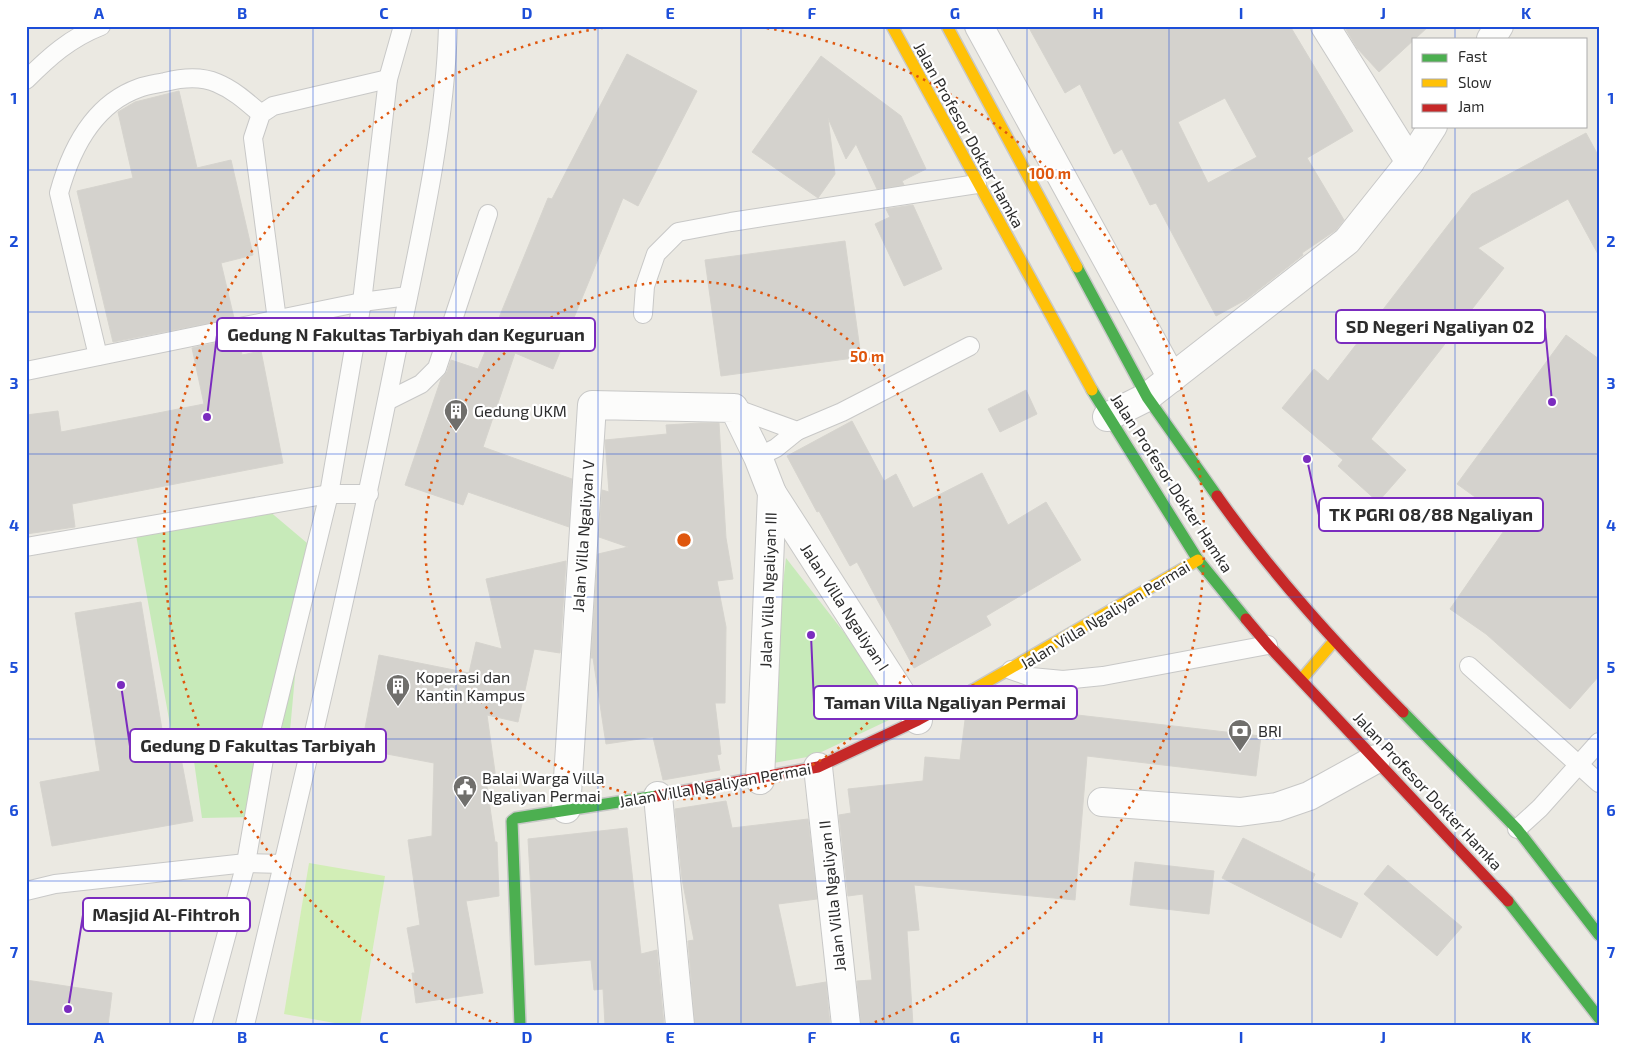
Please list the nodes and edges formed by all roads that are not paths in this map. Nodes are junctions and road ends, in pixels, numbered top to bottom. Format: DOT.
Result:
graph roads {
  1 [pos="100,26"];
  2 [pos="402,26"];
  3 [pos="448,26"];
  4 [pos="892,26"];
  5 [pos="947,26"];
  6 [pos="979,26"];
  7 [pos="1324,26"];
  8 [pos="1499,26"];
  9 [pos="1491,38"];
  10 [pos="388,79"];
  11 [pos="26,80"];
  12 [pos="261,114"];
  13 [pos="1432,128"];
  14 [pos="1410,162"];
  15 [pos="977,184"];
  16 [pos="488,214"];
  17 [pos="408,296"];
  18 [pos="362,302"];
  19 [pos="643,314"];
  20 [pos="277,320"];
  21 [pos="970,346"];
  22 [pos="98,356"];
  23 [pos="26,371"];
  24 [pos="1172,378"];
  25 [pos="1147,398"];
  26 [pos="387,401"];
  27 [pos="734,408"];
  28 [pos="1107,416"];
  29 [pos="797,431"];
  30 [pos="758,457"];
  31 [pos="772,493"];
  32 [pos="329,494"];
  33 [pos="369,494"];
  34 [pos="26,547"];
  35 [pos="1198,560"];
  36 [pos="1334,641"];
  37 [pos="1268,646"];
  38 [pos="1469,666"];
  39 [pos="1011,670"];
  40 [pos="1301,680"];
  41 [pos="918,720"];
  42 [pos="1599,742"];
  43 [pos="1376,759"];
  44 [pos="1580,765"];
  45 [pos="818,767"];
  46 [pos="760,780"];
  47 [pos="1599,783"];
  48 [pos="658,796"];
  49 [pos="1102,802"];
  50 [pos="566,809"];
  51 [pos="1517,830"];
  52 [pos="246,863"];
  53 [pos="283,864"];
  54 [pos="26,891"];
  55 [pos="1599,935"];
  56 [pos="1599,1018"];
  57 [pos="202,1025"];
  58 [pos="245,1025"];
  59 [pos="520,1025"];
  60 [pos="680,1025"];
  61 [pos="846,1025"];
  1 -- 11 [label="lane"];
  2 -- 10 [label="lane"];
  3 -- 17 [label="lane"];
  4 -- 15 [label="main road, Jalan Profesor Dokter Hamka"];
  5 -- 25 [label="main road, Jalan Profesor Dokter Hamka"];
  6 -- 24 [label="street"];
  7 -- 14 [label="street"];
  8 -- 9 [label="street"];
  10 -- 12 [label="lane"];
  10 -- 18 [label="lane"];
  12 -- 20 [label="lane"];
  12 -- 22 [label="lane"];
  13 -- 14 [label="street"];
  14 -- 24 [label="street"];
  15 -- 19 [label="lane"];
  15 -- 28 [label="main road, Jalan Profesor Dokter Hamka"];
  16 -- 26 [label="lane"];
  17 -- 18 [label="lane"];
  17 -- 26 [label="lane"];
  18 -- 20 [label="lane"];
  18 -- 32 [label="lane"];
  20 -- 22 [label="lane"];
  21 -- 29 [label="lane"];
  22 -- 23 [label="lane"];
  24 -- 25 [label="street"];
  25 -- 28 [label="street"];
  25 -- 36 [label="main road, Jalan Profesor Dokter Hamka"];
  26 -- 33 [label="lane"];
  27 -- 29 [label="lane"];
  27 -- 30 [label="street, Jalan Villa Ngaliyan III"];
  27 -- 50 [label="street, Jalan Villa Ngaliyan V"];
  28 -- 35 [label="main road, Jalan Profesor Dokter Hamka"];
  29 -- 30 [label="lane"];
  30 -- 31 [label="street, Jalan Villa Ngaliyan III"];
  31 -- 41 [label="street, Jalan Villa Ngaliyan I"];
  31 -- 46 [label="street, Jalan Villa Ngaliyan III"];
  32 -- 33 [label="lane"];
  32 -- 34 [label="lane"];
  32 -- 52 [label="lane"];
  33 -- 53 [label="lane"];
  35 -- 37 [label="main road, Jalan Profesor Dokter Hamka"];
  35 -- 39 [label="main road, Jalan Villa Ngaliyan Permai"];
  36 -- 40 [label="main road"];
  36 -- 51 [label="main road, Jalan Profesor Dokter Hamka"];
  37 -- 39 [label="lane, Jalan Villa Ngaliyan Permai"];
  37 -- 40 [label="main road, Jalan Profesor Dokter Hamka"];
  38 -- 44 [label="lane"];
  39 -- 41 [label="main road, Jalan Villa Ngaliyan Permai"];
  40 -- 43 [label="main road, Jalan Profesor Dokter Hamka"];
  41 -- 45 [label="main road, Jalan Villa Ngaliyan Permai"];
  42 -- 44 [label="lane"];
  43 -- 49 [label="street"];
  43 -- 56 [label="main road, Jalan Profesor Dokter Hamka"];
  44 -- 47 [label="lane"];
  44 -- 51 [label="lane"];
  45 -- 46 [label="main road, Jalan Villa Ngaliyan Permai"];
  45 -- 61 [label="street, Jalan Villa Ngaliyan II"];
  46 -- 48 [label="main road, Jalan Villa Ngaliyan Permai"];
  48 -- 50 [label="main road, Jalan Villa Ngaliyan Permai"];
  48 -- 60 [label="street"];
  50 -- 59 [label="main road, Jalan Villa Ngaliyan Permai"];
  51 -- 55 [label="main road, Jalan Profesor Dokter Hamka"];
  52 -- 53 [label="lane"];
  52 -- 54 [label="lane"];
  52 -- 57 [label="lane"];
  53 -- 58 [label="lane"];
}
